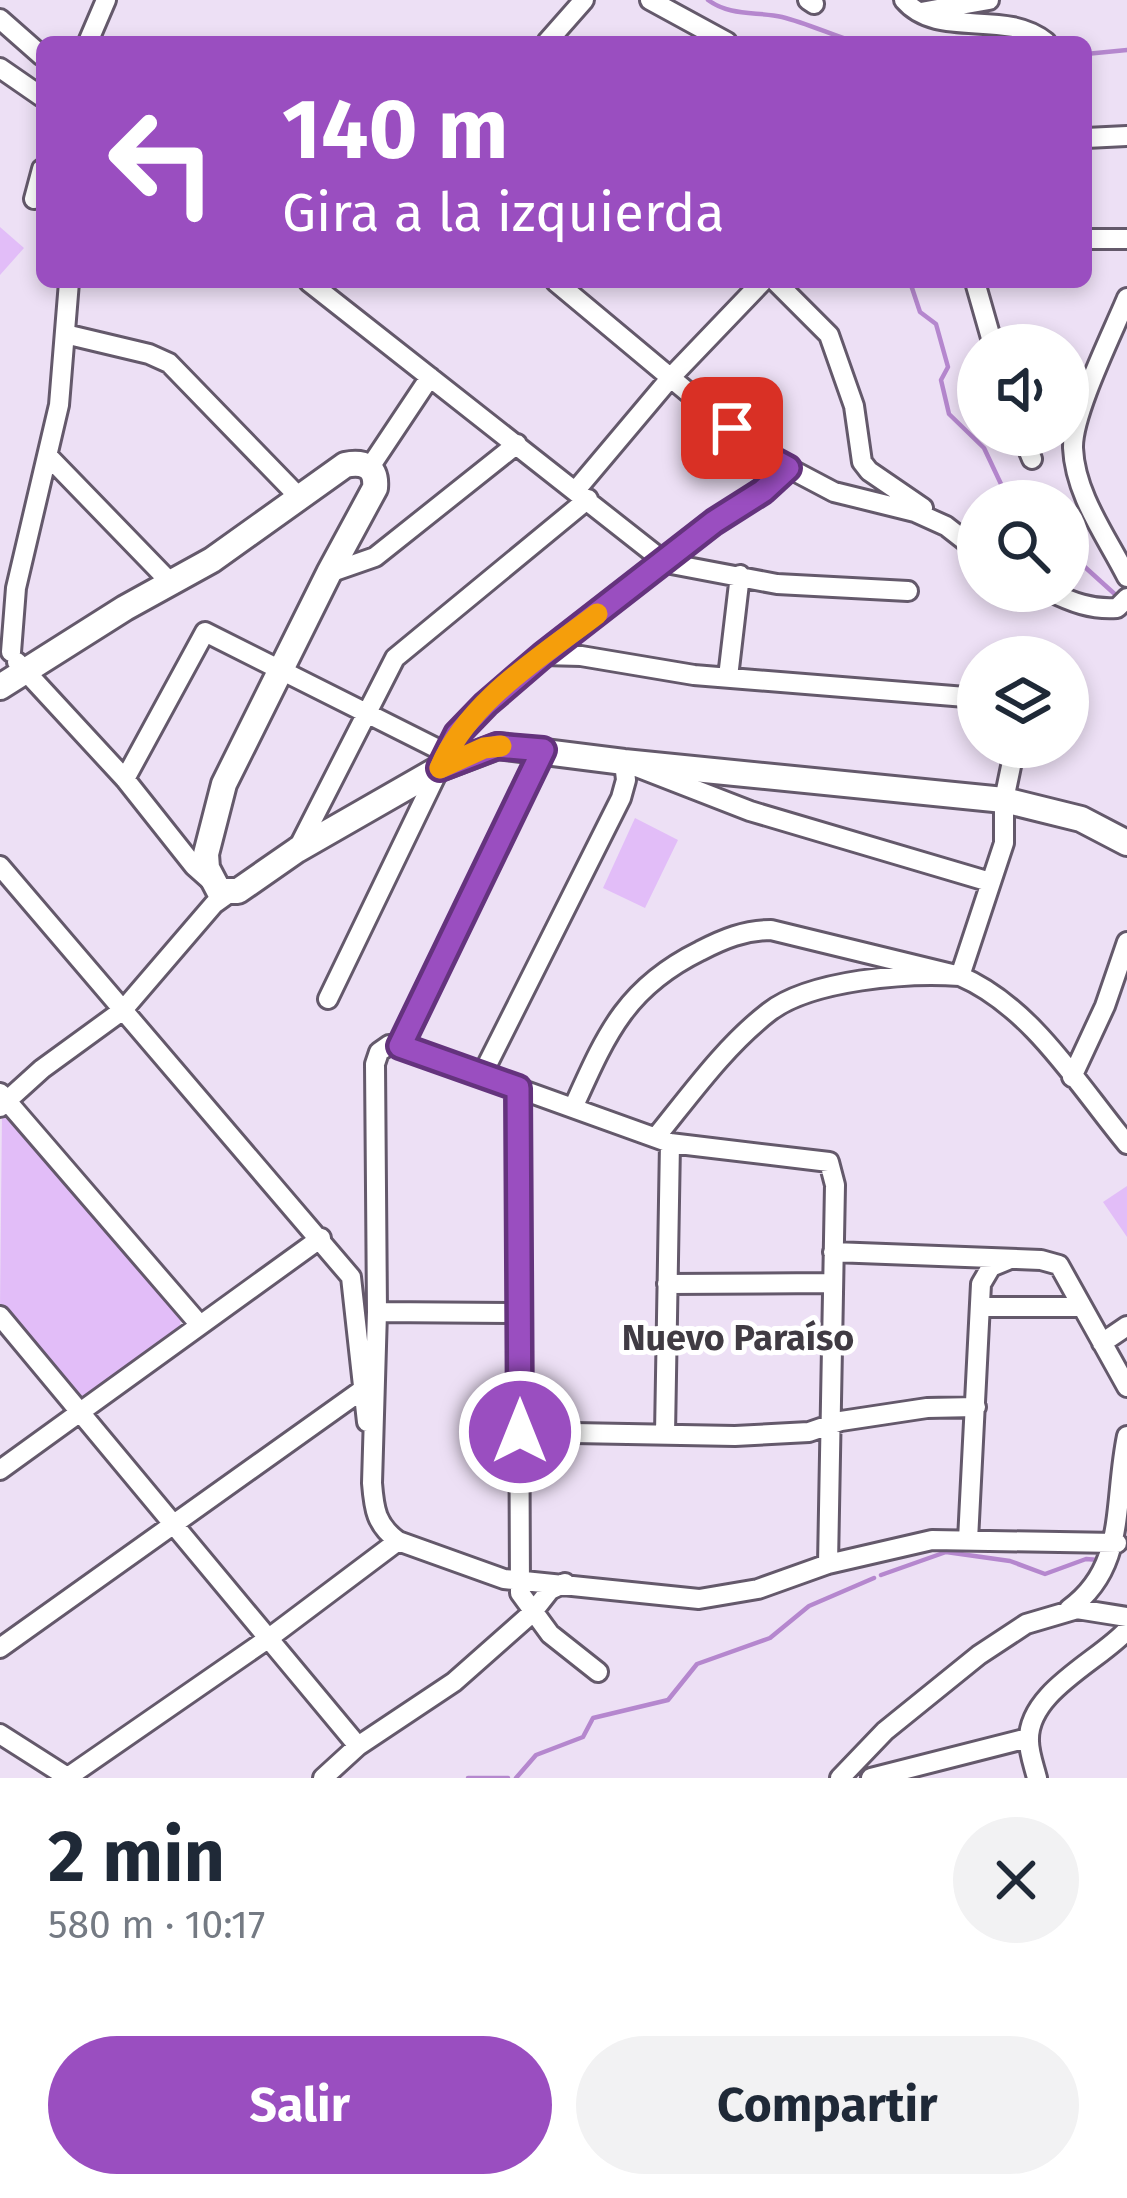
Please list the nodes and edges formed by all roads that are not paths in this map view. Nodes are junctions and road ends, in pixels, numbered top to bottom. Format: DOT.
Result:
graph roads {
  1 [pos="106,0"];
  2 [pos="584,0"];
  3 [pos="650,0"];
  4 [pos="989,0"];
  5 [pos="910,6"];
  6 [pos="0,19"];
  7 [pos="91,36"];
  8 [pos="552,36"];
  9 [pos="716,36"];
  10 [pos="1034,36"];
  11 [pos="36,51"];
  12 [pos="0,68"];
  13 [pos="36,93"];
  14 [pos="1127,136"];
  15 [pos="1092,138"];
  16 [pos="36,192"];
  17 [pos="34,200"];
  18 [pos="1092,239"];
  19 [pos="1127,239"];
  20 [pos="69,288"];
  21 [pos="317,288"];
  22 [pos="341,288"];
  23 [pos="563,288"];
  24 [pos="756,288"];
  25 [pos="782,288"];
  26 [pos="977,288"];
  27 [pos="1127,298"];
  28 [pos="332,300"];
  29 [pos="987,324"];
  30 [pos="65,334"];
  31 [pos="672,376"];
  32 [pos="430,377"];
  33 [pos="517,444"];
  34 [pos="1031,456"];
  35 [pos="49,458"];
  36 [pos="1032,459"];
  37 [pos="370,467"];
  38 [pos="788,468"];
  39 [pos="582,495"];
  40 [pos="299,497"];
  41 [pos="946,526"];
  42 [pos="957,535"];
  43 [pos="666,562"];
  44 [pos="328,573"];
  45 [pos="740,575"];
  46 [pos="1127,577"];
  47 [pos="172,584"];
  48 [pos="908,591"];
  49 [pos="1127,598"];
  50 [pos="1089,605"];
  51 [pos="11,654"];
  52 [pos="543,655"];
  53 [pos="282,671"];
  54 [pos="728,676"];
  55 [pos="0,687"];
  56 [pos="957,696"];
  57 [pos="366,712"];
  58 [pos="543,750"];
  59 [pos="443,760"];
  60 [pos="624,762"];
  61 [pos="1011,768"];
  62 [pos="125,779"];
  63 [pos="1004,800"];
  64 [pos="1127,843"];
  65 [pos="297,850"];
  66 [pos="0,866"];
  67 [pos="990,882"];
  68 [pos="220,888"];
  69 [pos="1127,942"];
  70 [pos="960,976"];
  71 [pos="328,999"];
  72 [pos="123,1010"];
  73 [pos="400,1046"];
  74 [pos="482,1075"];
  75 [pos="1072,1077"];
  76 [pos="518,1088"];
  77 [pos="2,1100"];
  78 [pos="573,1108"];
  79 [pos="663,1140"];
  80 [pos="1127,1144"];
  81 [pos="321,1238"];
  82 [pos="833,1252"];
  83 [pos="1008,1260"];
  84 [pos="832,1283"];
  85 [pos="667,1284"];
  86 [pos="1081,1306"];
  87 [pos="980,1307"];
  88 [pos="377,1312"];
  89 [pos="520,1313"];
  90 [pos="0,1316"];
  91 [pos="200,1325"];
  92 [pos="1127,1326"];
  93 [pos="1102,1343"];
  94 [pos="1111,1363"];
  95 [pos="1127,1387"];
  96 [pos="362,1390"];
  97 [pos="1127,1404"];
  98 [pos="976,1407"];
  99 [pos="80,1413"];
  100 [pos="829,1427"];
  101 [pos="520,1432"];
  102 [pos="664,1434"];
  103 [pos="1127,1436"];
  104 [pos="371,1444"];
  105 [pos="0,1470"];
  106 [pos="173,1524"];
  107 [pos="968,1540"];
  108 [pos="398,1541"];
  109 [pos="1117,1543"];
  110 [pos="828,1564"];
  111 [pos="521,1581"];
  112 [pos="565,1583"];
  113 [pos="532,1613"];
  114 [pos="1059,1614"];
  115 [pos="1127,1617"];
  116 [pos="1127,1630"];
  117 [pos="269,1638"];
  118 [pos="0,1648"];
  119 [pos="598,1672"];
  120 [pos="0,1734"];
  121 [pos="1028,1738"];
  122 [pos="358,1746"];
  123 [pos="69,1778"];
  124 [pos="323,1778"];
  125 [pos="840,1778"];
  126 [pos="871,1778"];
  127 [pos="1036,1778"];
  1 -- 7 [label="street"];
  2 -- 8 [label="street"];
  3 -- 9 [label="street"];
  4 -- 5 [label="street"];
  5 -- 10 [label="street"];
  6 -- 11 [label="street"];
  12 -- 13 [label="street"];
  14 -- 15 [label="street"];
  16 -- 17 [label="street"];
  18 -- 19 [label="street"];
  20 -- 30 [label="street"];
  21 -- 28 [label="street"];
  22 -- 28 [label="street"];
  23 -- 31 [label="street"];
  24 -- 31 [label="street"];
  25 -- 41 [label="street"];
  26 -- 29 [label="street"];
  27 -- 46 [label="street"];
  28 -- 32 [label="street"];
  30 -- 35 [label="street"];
  30 -- 40 [label="street"];
  31 -- 38 [label="street"];
  31 -- 39 [label="street"];
  32 -- 33 [label="street"];
  32 -- 37 [label="street"];
  33 -- 39 [label="street"];
  33 -- 44 [label="street"];
  34 -- 36 [label="street"];
  35 -- 47 [label="street"];
  35 -- 51 [label="street"];
  37 -- 40 [label="street"];
  37 -- 44 [label="street"];
  38 -- 41 [label="street"];
  38 -- 43 [label="street"];
  39 -- 43 [label="street"];
  39 -- 57 [label="street"];
  40 -- 47 [label="street"];
  41 -- 42 [label="street"];
  43 -- 45 [label="street"];
  43 -- 52 [label="street"];
  44 -- 53 [label="street"];
  45 -- 48 [label="street"];
  45 -- 54 [label="street"];
  47 -- 51 [label="street"];
  49 -- 50 [label="street"];
  51 -- 55 [label="street"];
  51 -- 62 [label="street"];
  52 -- 54 [label="street"];
  52 -- 59 [label="street"];
  53 -- 57 [label="street"];
  53 -- 62 [label="street"];
  53 -- 68 [label="street"];
  54 -- 56 [label="street"];
  57 -- 59 [label="street"];
  57 -- 65 [label="street"];
  58 -- 59 [label="street"];
  58 -- 60 [label="street"];
  58 -- 73 [label="street"];
  59 -- 65 [label="street"];
  59 -- 71 [label="street"];
  60 -- 63 [label="street"];
  60 -- 67 [label="street"];
  60 -- 74 [label="street"];
  61 -- 63 [label="street"];
  62 -- 68 [label="street"];
  63 -- 64 [label="street"];
  63 -- 67 [label="street"];
  65 -- 68 [label="street"];
  66 -- 72 [label="street"];
  67 -- 70 [label="street"];
  68 -- 72 [label="street"];
  69 -- 75 [label="street"];
  70 -- 75 [label="street"];
  70 -- 78 [label="street"];
  70 -- 79 [label="street"];
  72 -- 77 [label="street"];
  72 -- 81 [label="street"];
  73 -- 74 [label="street"];
  73 -- 88 [label="street"];
  74 -- 76 [label="street"];
  75 -- 80 [label="street"];
  76 -- 78 [label="street"];
  76 -- 89 [label="street"];
  77 -- 91 [label="street"];
  78 -- 79 [label="street"];
  79 -- 82 [label="street"];
  79 -- 85 [label="street"];
  81 -- 91 [label="street"];
  81 -- 96 [label="street"];
  82 -- 83 [label="street"];
  82 -- 84 [label="street"];
  83 -- 86 [label="street"];
  83 -- 87 [label="street"];
  84 -- 85 [label="street"];
  84 -- 100 [label="street"];
  85 -- 102 [label="street"];
  86 -- 87 [label="street"];
  86 -- 93 [label="street"];
  87 -- 98 [label="street"];
  88 -- 89 [label="street"];
  88 -- 104 [label="street"];
  89 -- 101 [label="street"];
  90 -- 99 [label="street"];
  91 -- 99 [label="street"];
  92 -- 93 [label="street"];
  93 -- 94 [label="street"];
  94 -- 95 [label="street"];
  94 -- 97 [label="street"];
  96 -- 104 [label="street"];
  96 -- 106 [label="street"];
  98 -- 100 [label="street"];
  98 -- 107 [label="street"];
  99 -- 105 [label="street"];
  99 -- 106 [label="street"];
  100 -- 102 [label="street"];
  100 -- 110 [label="street"];
  101 -- 102 [label="street"];
  101 -- 111 [label="street"];
  103 -- 109 [label="street"];
  104 -- 108 [label="street"];
  106 -- 117 [label="street"];
  106 -- 118 [label="street"];
  107 -- 109 [label="street"];
  107 -- 110 [label="street"];
  108 -- 111 [label="street"];
  108 -- 117 [label="street"];
  109 -- 114 [label="street"];
  110 -- 112 [label="street"];
  111 -- 112 [label="street"];
  111 -- 113 [label="street"];
  112 -- 113 [label="street"];
  113 -- 119 [label="street"];
  113 -- 122 [label="street"];
  114 -- 115 [label="street"];
  114 -- 125 [label="street"];
  116 -- 121 [label="street"];
  117 -- 122 [label="street"];
  117 -- 123 [label="street"];
  120 -- 123 [label="street"];
  121 -- 126 [label="street"];
  121 -- 127 [label="street"];
  122 -- 124 [label="street"];
}
